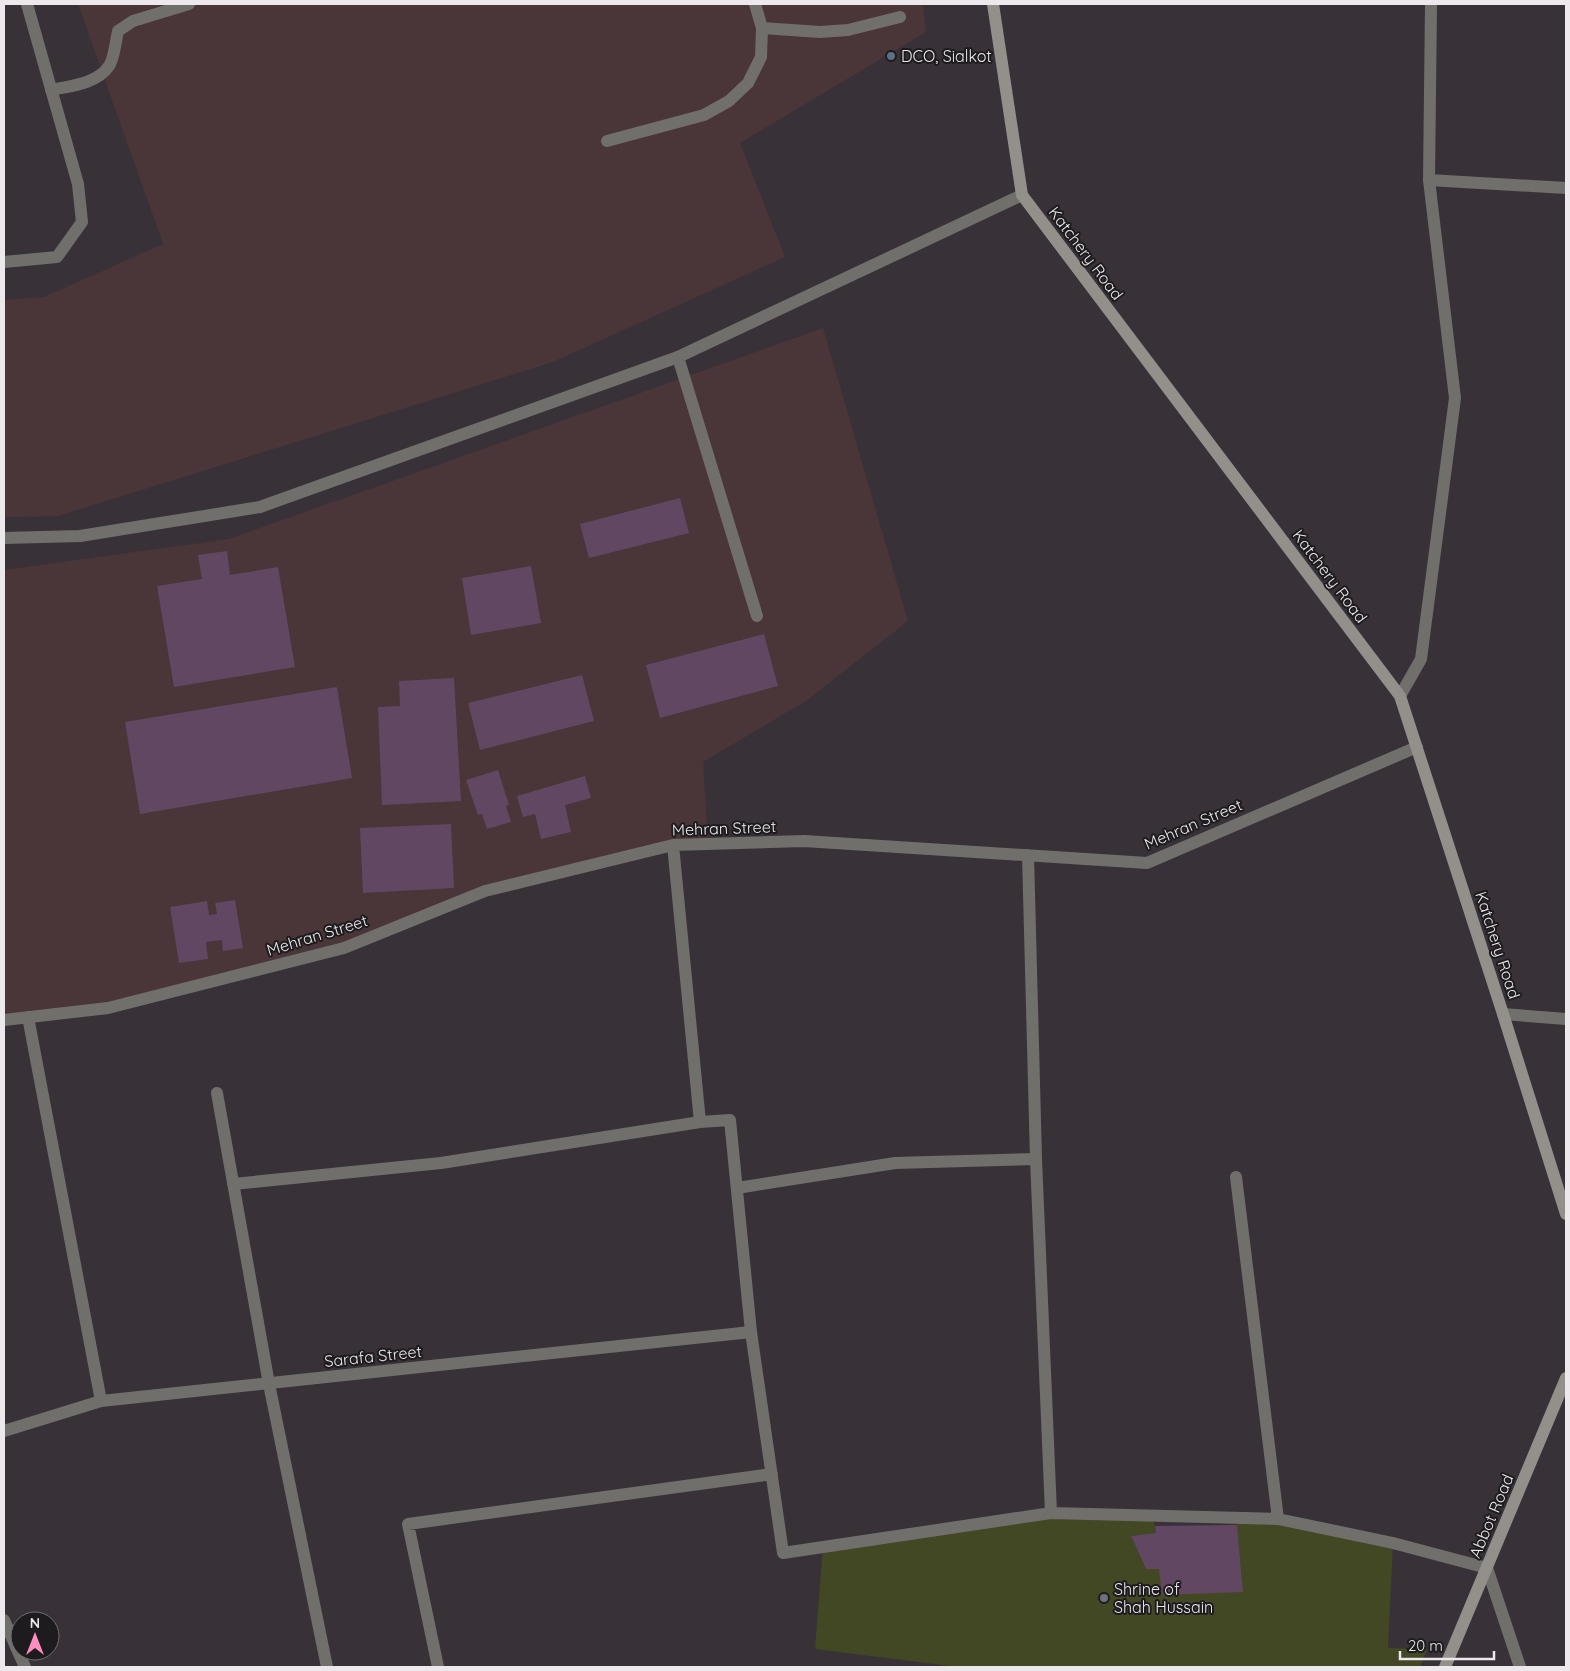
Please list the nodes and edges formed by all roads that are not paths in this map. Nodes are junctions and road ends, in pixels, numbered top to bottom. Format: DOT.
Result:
graph roads {
  1 [pos="27,4"];
  2 [pos="189,4"];
  3 [pos="755,4"];
  4 [pos="993,4"];
  5 [pos="1431,4"];
  6 [pos="900,17"];
  7 [pos="762,28"];
  8 [pos="51,90"];
  9 [pos="607,141"];
  10 [pos="1429,180"];
  11 [pos="1566,188"];
  12 [pos="1022,195"];
  13 [pos="4,262"];
  14 [pos="678,357"];
  15 [pos="4,538"];
  16 [pos="757,616"];
  17 [pos="1400,696"];
  18 [pos="1417,747"];
  19 [pos="673,845"];
  20 [pos="1028,855"];
  21 [pos="1503,1014"];
  22 [pos="28,1017"];
  23 [pos="1566,1019"];
  24 [pos="4,1020"];
  25 [pos="217,1094"];
  26 [pos="700,1122"];
  27 [pos="1036,1159"];
  28 [pos="1236,1177"];
  29 [pos="233,1184"];
  30 [pos="737,1188"];
  31 [pos="1566,1214"];
  32 [pos="750,1332"];
  33 [pos="1566,1378"];
  34 [pos="270,1384"];
  35 [pos="102,1401"];
  36 [pos="4,1431"];
  37 [pos="772,1474"];
  38 [pos="1051,1513"];
  39 [pos="1278,1519"];
  40 [pos="1487,1568"];
  41 [pos="4,1620"];
  42 [pos="25,1667"];
  43 [pos="327,1667"];
  44 [pos="438,1667"];
  45 [pos="1445,1667"];
  46 [pos="1520,1667"];
  1 -- 8 [label="street"];
  2 -- 8 [label="street"];
  3 -- 7 [label="street"];
  4 -- 12 [label="main road, Katchery Road"];
  5 -- 10 [label="street"];
  6 -- 7 [label="street"];
  7 -- 9 [label="street"];
  8 -- 13 [label="street"];
  10 -- 11 [label="street"];
  10 -- 17 [label="street"];
  12 -- 14 [label="street"];
  12 -- 17 [label="main road, Katchery Road"];
  14 -- 15 [label="street"];
  14 -- 16 [label="street"];
  17 -- 18 [label="main road, Katchery Road"];
  18 -- 20 [label="street, Mehran Street"];
  18 -- 21 [label="main road, Katchery Road"];
  19 -- 20 [label="street, Mehran Street"];
  19 -- 22 [label="street, Mehran Street"];
  19 -- 26 [label="street"];
  20 -- 27 [label="street"];
  21 -- 23 [label="street"];
  21 -- 31 [label="main road, Katchery Road"];
  22 -- 24 [label="street, Mehran Street"];
  22 -- 35 [label="street"];
  25 -- 29 [label="street"];
  26 -- 29 [label="street"];
  26 -- 30 [label="street"];
  27 -- 30 [label="street"];
  27 -- 38 [label="street"];
  28 -- 39 [label="street"];
  29 -- 34 [label="street"];
  30 -- 32 [label="street"];
  32 -- 34 [label="street, Sarafa Street"];
  32 -- 37 [label="street"];
  33 -- 40 [label="main road, Abbot Road"];
  34 -- 35 [label="street, Sarafa Street"];
  34 -- 43 [label="street"];
  35 -- 36 [label="street, Sarafa Street"];
  37 -- 38 [label="street"];
  37 -- 44 [label="street"];
  38 -- 39 [label="street"];
  39 -- 40 [label="street"];
  40 -- 45 [label="main road, Abbot Road"];
  40 -- 46 [label="street"];
  41 -- 42 [label="street"];
}
